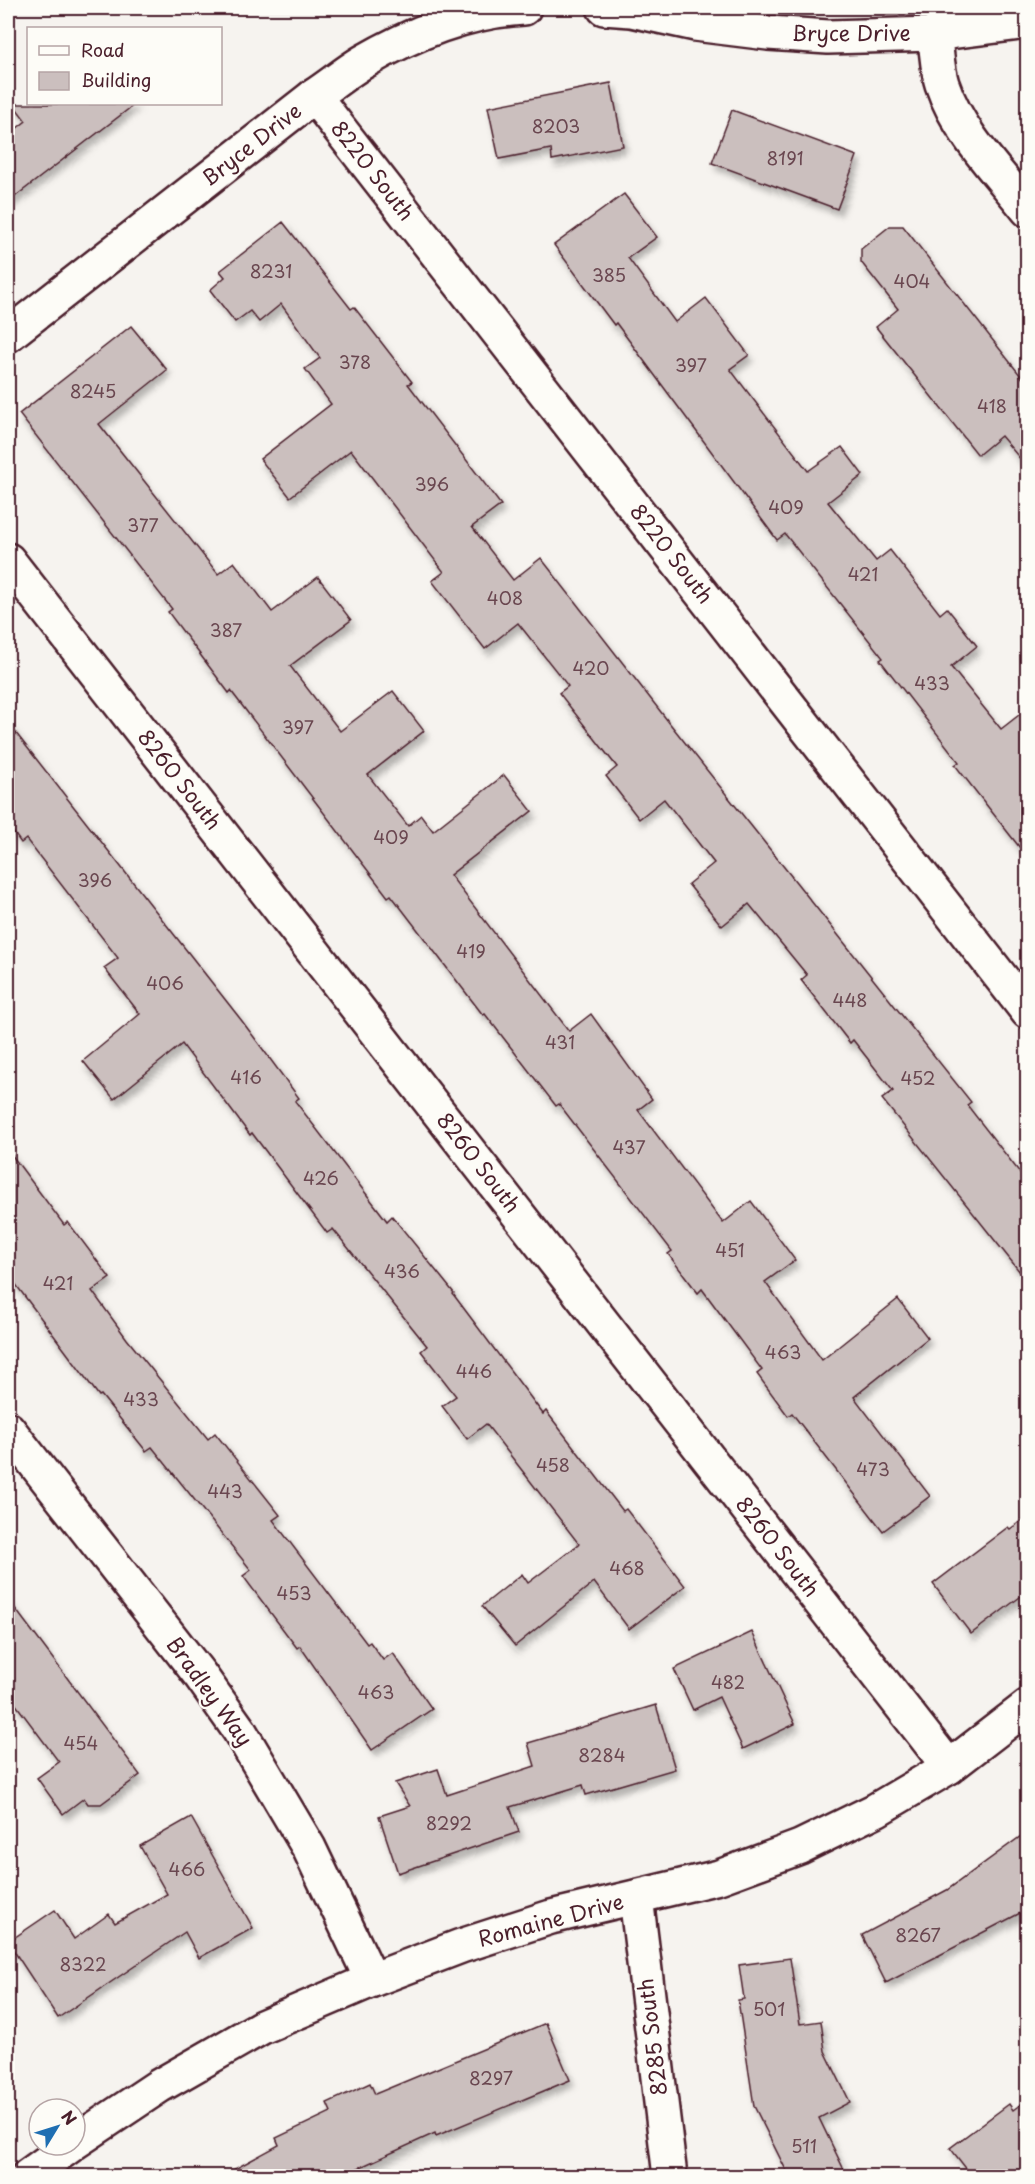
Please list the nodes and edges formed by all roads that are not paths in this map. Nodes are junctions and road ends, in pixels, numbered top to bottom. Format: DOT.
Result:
graph roads {
  1 [pos="524,8"];
  2 [pos="604,8"];
  3 [pos="1028,22"];
  4 [pos="934,34"];
  5 [pos="314,96"];
  6 [pos="1028,210"];
  7 [pos="8,335"];
  8 [pos="8,560"];
  9 [pos="1028,1012"];
  10 [pos="8,1429"];
  11 [pos="1028,1706"];
  12 [pos="949,1767"];
  13 [pos="636,1897"];
  14 [pos="372,1980"];
  15 [pos="87,2134"];
  16 [pos="54,2157"];
  17 [pos="28,2176"];
  18 [pos="670,2176"];
  1 -- 5 [label="street, Bryce Drive"];
  2 -- 4 [label="street, Bryce Drive"];
  3 -- 4 [label="street, Bryce Drive"];
  4 -- 6 [label="street"];
  5 -- 7 [label="street, Bryce Drive"];
  5 -- 9 [label="street, 8220 South"];
  8 -- 12 [label="street, 8260 South"];
  10 -- 14 [label="street, Bradley Way"];
  11 -- 12 [label="street, Romaine Drive"];
  12 -- 13 [label="street, Romaine Drive"];
  13 -- 14 [label="street, Romaine Drive"];
  13 -- 18 [label="street, 8285 South"];
  14 -- 15 [label="street, Romaine Drive"];
  16 -- 17 [label="street"];
}
